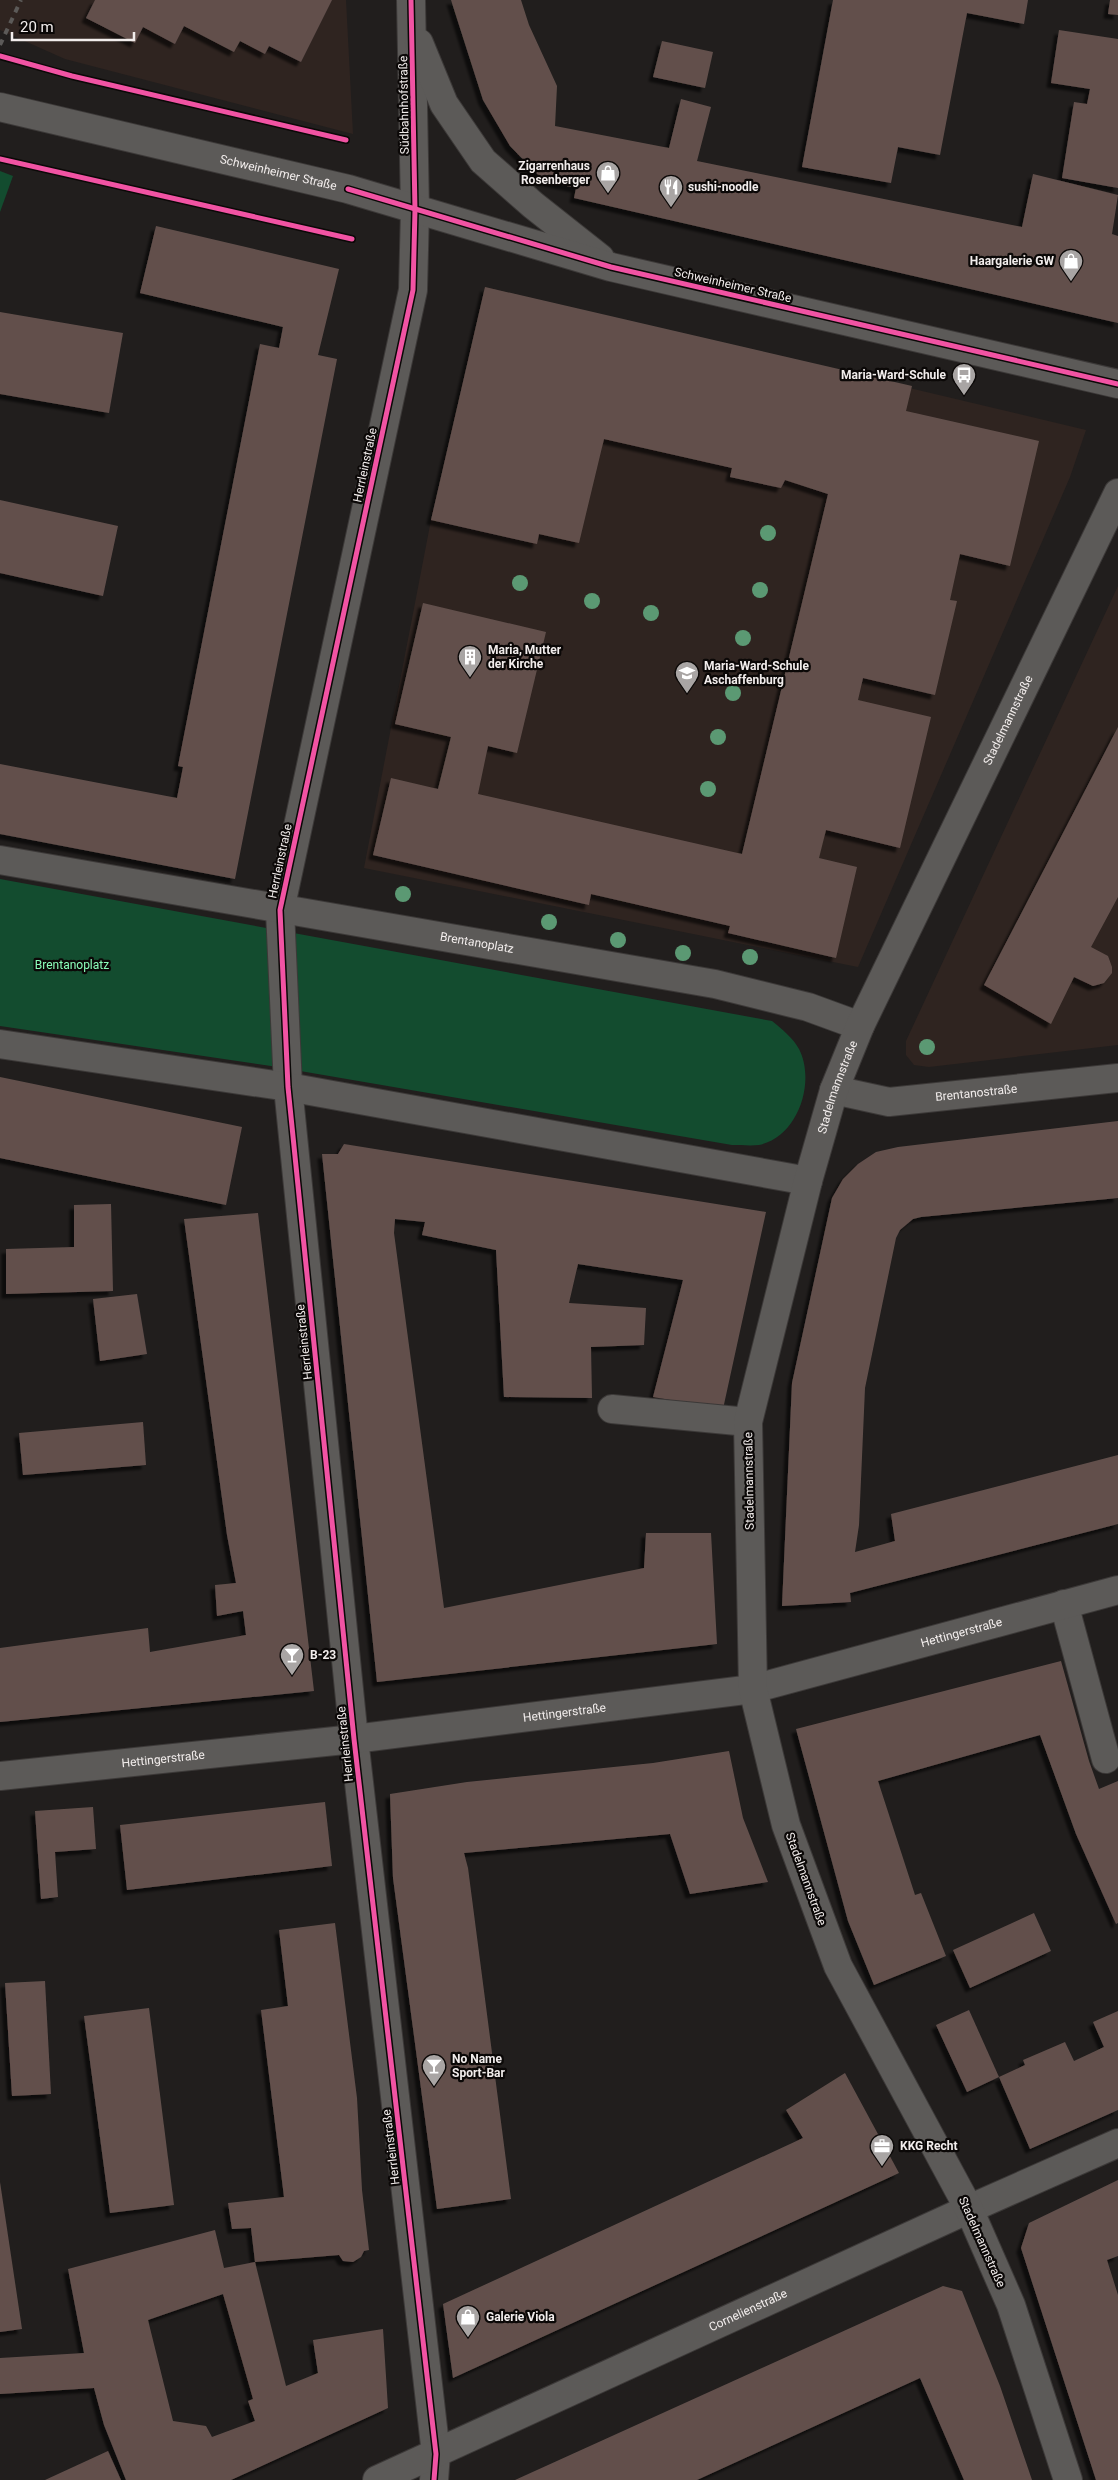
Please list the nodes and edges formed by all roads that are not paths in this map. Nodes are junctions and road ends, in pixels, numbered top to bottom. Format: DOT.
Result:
graph roads {
  1 [pos="411,0"];
  2 [pos="412,28"];
  3 [pos="0,107"];
  4 [pos="416,210"];
  5 [pos="611,267"];
  6 [pos="1118,384"];
  7 [pos="1118,493"];
  8 [pos="0,860"];
  9 [pos="280,910"];
  10 [pos="860,1026"];
  11 [pos="0,1044"];
  12 [pos="1118,1078"];
  13 [pos="288,1087"];
  14 [pos="834,1090"];
  15 [pos="808,1181"];
  16 [pos="612,1409"];
  17 [pos="748,1422"];
  18 [pos="1118,1590"];
  19 [pos="1064,1604"];
  20 [pos="753,1689"];
  21 [pos="354,1739"];
  22 [pos="1106,1759"];
  23 [pos="0,1776"];
  24 [pos="1118,2143"];
  25 [pos="969,2209"];
  26 [pos="435,2467"];
  27 [pos="377,2480"];
  28 [pos="1068,2480"];
  1 -- 2 [label="street, Südbahnhofstraße"];
  2 -- 4 [label="street, Südbahnhofstraße"];
  2 -- 5 [label="street, Schweinheimer Straße"];
  3 -- 4 [label="street, Schweinheimer Straße"];
  4 -- 5 [label="street, Schweinheimer Straße"];
  4 -- 9 [label="street, Herrleinstraße"];
  5 -- 6 [label="street, Schweinheimer Straße"];
  7 -- 10 [label="street, Stadelmannstraße"];
  8 -- 9 [label="street, Brentanoplatz"];
  9 -- 10 [label="street, Brentanoplatz"];
  9 -- 13 [label="street, Herrleinstraße"];
  10 -- 14 [label="street, Stadelmannstraße"];
  11 -- 13 [label="street"];
  12 -- 14 [label="street, Brentanostraße"];
  13 -- 15 [label="street"];
  13 -- 21 [label="street, Herrleinstraße"];
  14 -- 15 [label="street, Stadelmannstraße"];
  15 -- 17 [label="street, Stadelmannstraße"];
  16 -- 17 [label="street"];
  17 -- 20 [label="street, Stadelmannstraße"];
  18 -- 19 [label="street, Hettingerstraße"];
  19 -- 20 [label="street, Hettingerstraße"];
  19 -- 22 [label="street"];
  20 -- 21 [label="street, Hettingerstraße"];
  20 -- 25 [label="street, Stadelmannstraße"];
  21 -- 23 [label="street, Hettingerstraße"];
  21 -- 26 [label="street, Herrleinstraße"];
  24 -- 25 [label="street, Cornelienstraße"];
  25 -- 26 [label="street, Cornelienstraße"];
  25 -- 28 [label="street, Stadelmannstraße"];
  26 -- 27 [label="street, Cornelienstraße"];
}
